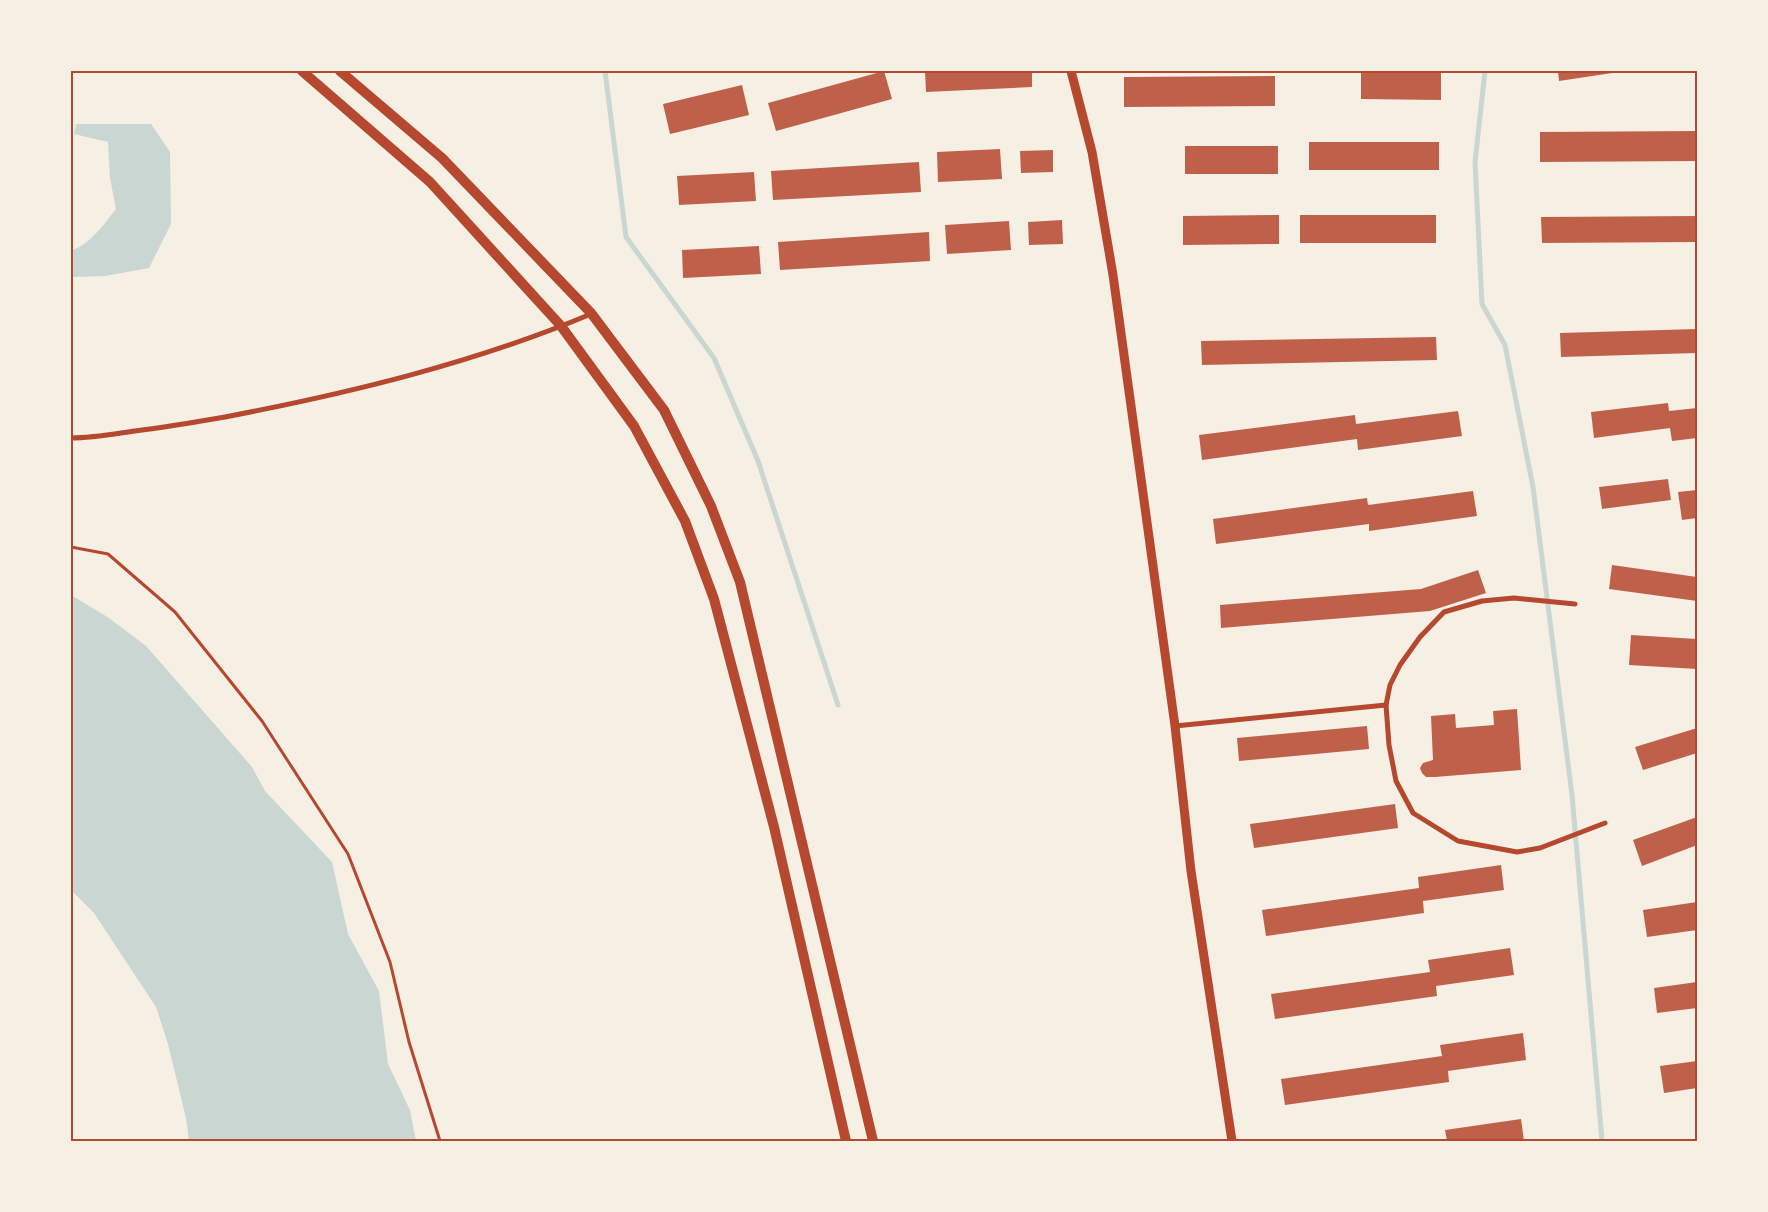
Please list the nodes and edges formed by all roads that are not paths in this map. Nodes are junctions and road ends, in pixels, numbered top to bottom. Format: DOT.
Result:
graph roads {
  1 [pos="302,71"];
  2 [pos="340,71"];
  3 [pos="1071,71"];
  4 [pos="591,313"];
  5 [pos="561,326"];
  6 [pos="71,438"];
  7 [pos="1576,604"];
  8 [pos="1386,705"];
  9 [pos="1175,726"];
  10 [pos="1605,823"];
  11 [pos="846,1141"];
  12 [pos="872,1141"];
  13 [pos="1232,1141"];
  1 -- 5 [label="main road"];
  2 -- 4 [label="main road"];
  3 -- 9 [label="street"];
  4 -- 5 [label="street"];
  4 -- 12 [label="main road"];
  5 -- 6 [label="street"];
  5 -- 11 [label="main road"];
  7 -- 8 [label="street"];
  8 -- 9 [label="street"];
  8 -- 10 [label="street"];
  9 -- 13 [label="street"];
}
